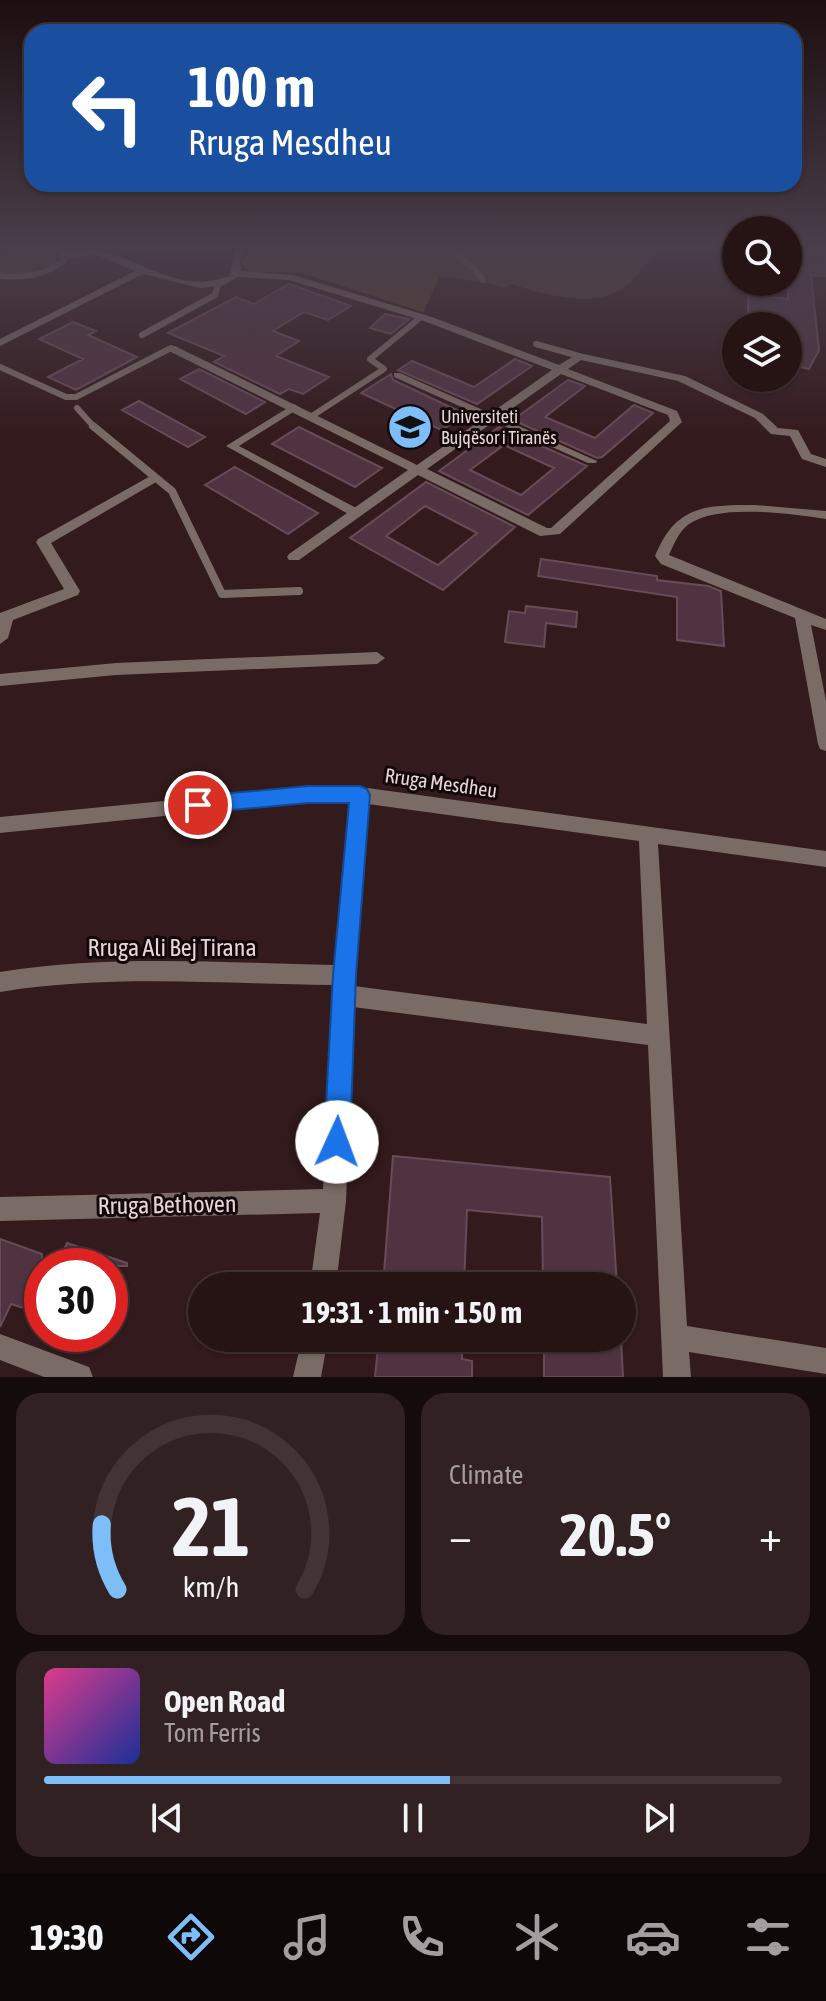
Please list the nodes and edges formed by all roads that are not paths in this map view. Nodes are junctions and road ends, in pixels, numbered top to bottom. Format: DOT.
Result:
graph roads {
  1 [pos="59,313"];
  2 [pos="182,313"];
  3 [pos="409,313"];
  4 [pos="421,317"];
  5 [pos="142,335"];
  6 [pos="0,343"];
  7 [pos="536,344"];
  8 [pos="171,348"];
  9 [pos="579,356"];
  10 [pos="0,367"];
  11 [pos="556,369"];
  12 [pos="397,375"];
  13 [pos="294,407"];
  14 [pos="77,408"];
  15 [pos="312,416"];
  16 [pos="491,416"];
  17 [pos="592,461"];
  18 [pos="826,463"];
  19 [pos="418,469"];
  20 [pos="154,478"];
  21 [pos="356,513"];
  22 [pos="826,515"];
  23 [pos="294,557"];
  24 [pos="299,591"];
  25 [pos="802,617"];
  26 [pos="3,618"];
  27 [pos="826,625"];
  28 [pos="0,638"];
  29 [pos="377,658"];
  30 [pos="0,680"];
  31 [pos="826,744"];
  32 [pos="360,795"];
  33 [pos="0,825"];
  34 [pos="648,833"];
  35 [pos="826,859"];
  36 [pos="0,982"];
  37 [pos="344,985"];
  38 [pos="659,1036"];
  39 [pos="334,1201"];
  40 [pos="0,1209"];
  41 [pos="325,1272"];
  42 [pos="675,1337"];
  43 [pos="0,1347"];
  44 [pos="312,1352"];
  45 [pos="826,1361"];
  46 [pos="79,1377"];
  47 [pos="307,1377"];
  48 [pos="677,1377"];
  1 -- 6 [label="street"];
  2 -- 5 [label="lane"];
  3 -- 4 [label="street"];
  4 -- 11 [label="street"];
  4 -- 15 [label="lane"];
  7 -- 9 [label="lane"];
  8 -- 10 [label="lane"];
  8 -- 13 [label="street"];
  9 -- 11 [label="street"];
  9 -- 18 [label="street"];
  11 -- 16 [label="street"];
  11 -- 19 [label="street"];
  12 -- 16 [label="street"];
  13 -- 15 [label="street"];
  13 -- 21 [label="street"];
  14 -- 20 [label="lane"];
  15 -- 19 [label="street"];
  16 -- 17 [label="street"];
  16 -- 19 [label="street"];
  19 -- 21 [label="street"];
  20 -- 24 [label="lane"];
  20 -- 26 [label="street"];
  21 -- 23 [label="street"];
  22 -- 25 [label="street"];
  25 -- 27 [label="street"];
  25 -- 31 [label="street"];
  26 -- 28 [label="street"];
  29 -- 30 [label="street"];
  32 -- 33 [label="street, Rruga Mesdheu"];
  32 -- 34 [label="street, Rruga Mesdheu"];
  32 -- 37 [label="street"];
  34 -- 35 [label="street, Rruga Mesdheu"];
  34 -- 38 [label="street"];
  36 -- 37 [label="street, Rruga Ali Bej Tirana"];
  37 -- 38 [label="street, Rruga Ali Bej Tirana"];
  37 -- 39 [label="street"];
  38 -- 42 [label="street"];
  39 -- 40 [label="street, Rruga Bethoven"];
  39 -- 41 [label="street"];
  42 -- 45 [label="street"];
  42 -- 48 [label="street"];
  43 -- 46 [label="street"];
  44 -- 47 [label="street"];
}
